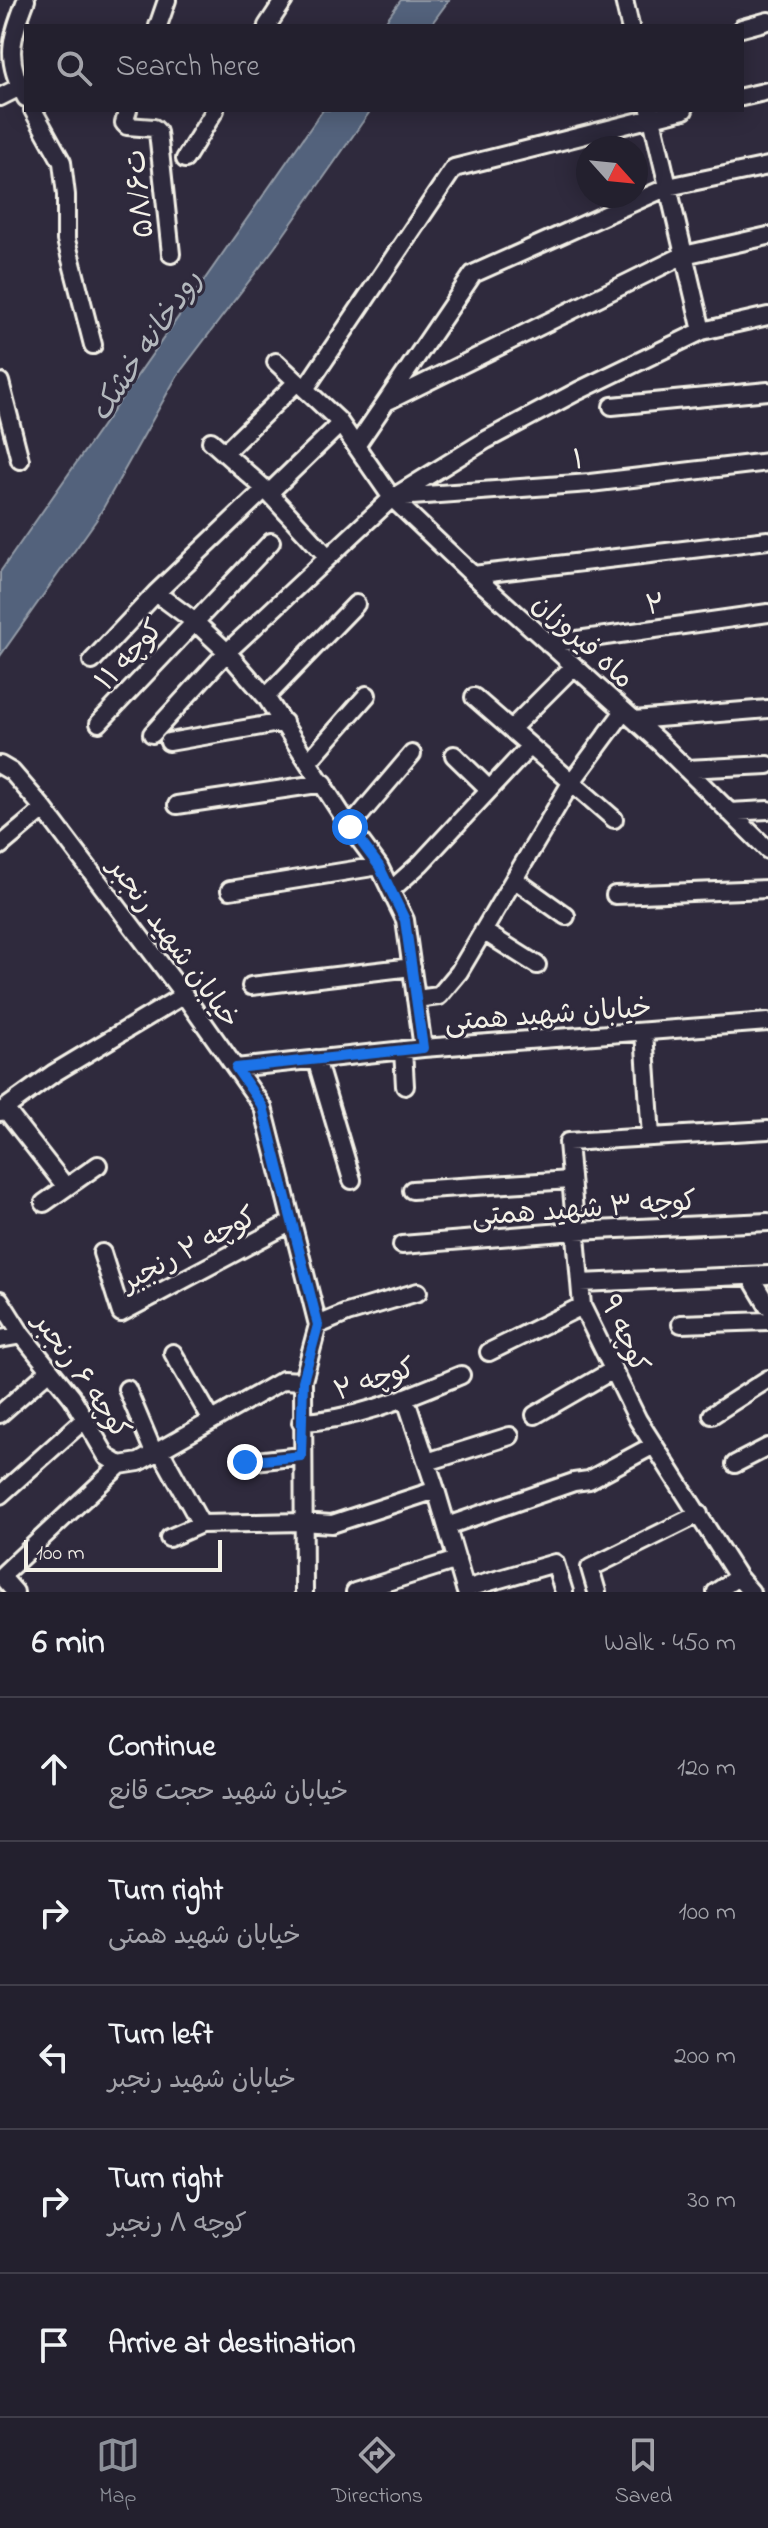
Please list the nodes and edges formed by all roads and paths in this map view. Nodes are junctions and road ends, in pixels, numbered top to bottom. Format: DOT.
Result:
graph roads {
  1 [pos="26,0"];
  2 [pos="167,0"];
  3 [pos="284,0"];
  4 [pos="624,0"];
  5 [pos="768,21"];
  6 [pos="159,24"];
  7 [pos="268,24"];
  8 [pos="630,24"];
  9 [pos="744,27"];
  10 [pos="7,36"];
  11 [pos="768,91"];
  12 [pos="23,92"];
  13 [pos="0,97"];
  14 [pos="744,97"];
  15 [pos="34,112"];
  16 [pos="127,112"];
  17 [pos="214,112"];
  18 [pos="651,114"];
  19 [pos="185,159"];
  20 [pos="768,166"];
  21 [pos="668,187"];
  22 [pos="768,236"];
  23 [pos="171,254"];
  24 [pos="684,255"];
  25 [pos="768,316"];
  26 [pos="702,331"];
  27 [pos="93,345"];
  28 [pos="276,362"];
  29 [pos="0,382"];
  30 [pos="301,385"];
  31 [pos="768,391"];
  32 [pos="386,402"];
  33 [pos="612,406"];
  34 [pos="340,424"];
  35 [pos="356,446"];
  36 [pos="20,460"];
  37 [pos="768,462"];
  38 [pos="267,491"];
  39 [pos="392,498"];
  40 [pos="768,540"];
  41 [pos="271,542"];
  42 [pos="328,557"];
  43 [pos="473,575"];
  44 [pos="156,593"];
  45 [pos="356,604"];
  46 [pos="768,613"];
  47 [pos="194,621"];
  48 [pos="549,644"];
  49 [pos="227,652"];
  50 [pos="92,661"];
  51 [pos="574,666"];
  52 [pos="367,695"];
  53 [pos="266,697"];
  54 [pos="474,697"];
  55 [pos="768,709"];
  56 [pos="629,715"];
  57 [pos="284,722"];
  58 [pos="99,723"];
  59 [pos="511,729"];
  60 [pos="152,734"];
  61 [pos="169,742"];
  62 [pos="530,746"];
  63 [pos="412,754"];
  64 [pos="454,755"];
  65 [pos="309,761"];
  66 [pos="0,765"];
  67 [pos="768,765"];
  68 [pos="686,769"];
  69 [pos="324,783"];
  70 [pos="571,783"];
  71 [pos="489,789"];
  72 [pos="177,805"];
  73 [pos="44,809"];
  74 [pos="768,810"];
  75 [pos="729,812"];
  76 [pos="614,819"];
  77 [pos="350,827"];
  78 [pos="0,846"];
  79 [pos="768,850"];
  80 [pos="379,866"];
  81 [pos="514,879"];
  82 [pos="768,889"];
  83 [pos="230,890"];
  84 [pos="391,890"];
  85 [pos="615,895"];
  86 [pos="566,916"];
  87 [pos="483,931"];
  88 [pos="537,965"];
  89 [pos="412,967"];
  90 [pos="251,986"];
  91 [pos="184,995"];
  92 [pos="416,999"];
  93 [pos="768,1022"];
  94 [pos="644,1032"];
  95 [pos="423,1048"];
  96 [pos="403,1050"];
  97 [pos="316,1059"];
  98 [pos="236,1068"];
  99 [pos="405,1086"];
  100 [pos="3,1110"];
  101 [pos="768,1130"];
  102 [pos="651,1137"];
  103 [pos="98,1165"];
  104 [pos="352,1180"];
  105 [pos="571,1180"];
  106 [pos="66,1187"];
  107 [pos="412,1190"];
  108 [pos="44,1203"];
  109 [pos="292,1222"];
  110 [pos="768,1222"];
  111 [pos="575,1231"];
  112 [pos="402,1245"];
  113 [pos="102,1253"];
  114 [pos="768,1275"];
  115 [pos="750,1276"];
  116 [pos="580,1283"];
  117 [pos="418,1292"];
  118 [pos="0,1300"];
  119 [pos="582,1306"];
  120 [pos="768,1306"];
  121 [pos="768,1321"];
  122 [pos="681,1324"];
  123 [pos="318,1325"];
  124 [pos="22,1335"];
  125 [pos="0,1339"];
  126 [pos="489,1352"];
  127 [pos="173,1353"];
  128 [pos="50,1370"];
  129 [pos="613,1370"];
  130 [pos="461,1375"];
  131 [pos="768,1379"];
  132 [pos="303,1381"];
  133 [pos="127,1389"];
  134 [pos="405,1397"];
  135 [pos="0,1414"];
  136 [pos="535,1415"];
  137 [pos="712,1415"];
  138 [pos="85,1419"];
  139 [pos="211,1419"];
  140 [pos="301,1422"];
  141 [pos="510,1436"];
  142 [pos="654,1445"];
  143 [pos="768,1447"];
  144 [pos="157,1451"];
  145 [pos="301,1456"];
  146 [pos="245,1462"];
  147 [pos="427,1462"];
  148 [pos="735,1464"];
  149 [pos="120,1465"];
  150 [pos="436,1490"];
  151 [pos="0,1495"];
  152 [pos="699,1514"];
  153 [pos="302,1522"];
  154 [pos="201,1524"];
  155 [pos="447,1526"];
  156 [pos="169,1538"];
  157 [pos="457,1560"];
  158 [pos="0,1577"];
  159 [pos="738,1577"];
  160 [pos="466,1591"];
  161 [pos="15,1592"];
  162 [pos="304,1592"];
  163 [pos="358,1592"];
  164 [pos="564,1592"];
  165 [pos="597,1592"];
  166 [pos="716,1592"];
  167 [pos="751,1592"];
  1 -- 10 [label="street"];
  2 -- 6 [label="street"];
  3 -- 7 [label="street"];
  4 -- 8 [label="street"];
  5 -- 9 [label="street"];
  10 -- 12 [label="street"];
  11 -- 14 [label="street"];
  12 -- 13 [label="street"];
  15 -- 27 [label="street"];
  16 -- 23 [label="street, ۵۸/۶ت"];
  17 -- 19 [label="street"];
  18 -- 21 [label="street"];
  18 -- 30 [label="street"];
  20 -- 21 [label="street"];
  21 -- 24 [label="street"];
  21 -- 32 [label="street"];
  22 -- 24 [label="street"];
  24 -- 26 [label="street"];
  24 -- 32 [label="street"];
  25 -- 26 [label="street"];
  26 -- 39 [label="street"];
  28 -- 30 [label="street, ماه فیروزان"];
  29 -- 36 [label="street"];
  30 -- 34 [label="street, ماه فیروزان"];
  30 -- 38 [label="street"];
  31 -- 33 [label="street"];
  32 -- 35 [label="street"];
  34 -- 35 [label="street, ماه فیروزان"];
  34 -- 38 [label="street"];
  35 -- 39 [label="street, ماه فیروزان"];
  37 -- 39 [label="street, ۱"];
  38 -- 42 [label="street"];
  38 -- 44 [label="street"];
  39 -- 42 [label="street"];
  39 -- 43 [label="street, ماه فیروزان"];
  40 -- 43 [label="street"];
  41 -- 47 [label="street, کوچه ۱۱"];
  42 -- 49 [label="street"];
  43 -- 48 [label="street, ماه فیروزان"];
  44 -- 47 [label="street"];
  44 -- 50 [label="street"];
  45 -- 53 [label="street"];
  46 -- 48 [label="street, ۲"];
  47 -- 49 [label="street"];
  47 -- 58 [label="street, کوچه ۱۱"];
  48 -- 51 [label="street, ماه فیروزان"];
  49 -- 53 [label="street"];
  49 -- 60 [label="street"];
  51 -- 56 [label="street, ماه فیروزان"];
  51 -- 59 [label="street"];
  52 -- 65 [label="street"];
  53 -- 57 [label="street"];
  54 -- 59 [label="street"];
  55 -- 56 [label="street"];
  56 -- 68 [label="street, ماه فیروزان"];
  56 -- 70 [label="street"];
  57 -- 61 [label="street"];
  57 -- 65 [label="street"];
  59 -- 62 [label="street"];
  62 -- 70 [label="street"];
  62 -- 71 [label="street"];
  63 -- 77 [label="street"];
  64 -- 71 [label="street"];
  65 -- 69 [label="street"];
  66 -- 73 [label="street, خیابان شهید رنجبر"];
  67 -- 68 [label="street"];
  68 -- 75 [label="street, ماه فیروزان"];
  69 -- 72 [label="street"];
  69 -- 77 [label="street"];
  70 -- 76 [label="street"];
  70 -- 81 [label="street"];
  71 -- 84 [label="street"];
  73 -- 78 [label="street"];
  73 -- 91 [label="street, خیابان شهید رنجبر"];
  74 -- 75 [label="street"];
  75 -- 79 [label="street, ماه فیروزان"];
  77 -- 80 [label="street"];
  80 -- 83 [label="street"];
  80 -- 84 [label="street"];
  81 -- 86 [label="street"];
  81 -- 87 [label="street"];
  82 -- 85 [label="street"];
  84 -- 89 [label="street"];
  87 -- 88 [label="street"];
  87 -- 92 [label="street"];
  89 -- 90 [label="street"];
  89 -- 92 [label="street"];
  91 -- 98 [label="street, خیابان شهید رنجبر"];
  91 -- 100 [label="street"];
  92 -- 95 [label="street"];
  93 -- 94 [label="street, خیابان شهید همتی"];
  94 -- 95 [label="street, خیابان شهید همتی"];
  94 -- 102 [label="street"];
  95 -- 96 [label="street, خیابان شهید همتی"];
  96 -- 97 [label="street, خیابان شهید همتی"];
  96 -- 99 [label="street"];
  97 -- 98 [label="street, خیابان شهید همتی"];
  97 -- 104 [label="street"];
  98 -- 109 [label="street, خیابان شهید رنجبر"];
  100 -- 106 [label="street"];
  101 -- 102 [label="street, کوچه ۹"];
  102 -- 105 [label="street, کوچه ۹"];
  103 -- 106 [label="street"];
  105 -- 107 [label="street"];
  105 -- 111 [label="street, کوچه ۹"];
  106 -- 108 [label="street"];
  109 -- 113 [label="street, کوچه ۲ رنجبر"];
  109 -- 123 [label="street, خیابان شهید رنجبر"];
  110 -- 111 [label="street, کوچه ۳ شهید همتی"];
  111 -- 112 [label="street, کوچه ۳ شهید همتی"];
  111 -- 116 [label="street, کوچه ۹"];
  114 -- 115 [label="street"];
  115 -- 116 [label="street"];
  115 -- 120 [label="street"];
  116 -- 119 [label="street, کوچه ۹"];
  117 -- 123 [label="street"];
  118 -- 124 [label="street, کوچه ۶ رنجبر"];
  119 -- 126 [label="street"];
  119 -- 129 [label="street, کوچه ۹"];
  121 -- 122 [label="street"];
  123 -- 132 [label="street, خیابان شهید رنجبر"];
  124 -- 125 [label="street"];
  124 -- 128 [label="street, کوچه ۶ رنجبر"];
  127 -- 139 [label="street"];
  128 -- 135 [label="street"];
  128 -- 138 [label="street, کوچه ۶ رنجبر"];
  129 -- 136 [label="street"];
  129 -- 142 [label="street, کوچه ۹"];
  130 -- 134 [label="street, کوچه ۲"];
  131 -- 137 [label="street"];
  132 -- 139 [label="street, کوچه ۶ رنجبر"];
  132 -- 140 [label="street, خیابان شهید رنجبر"];
  133 -- 144 [label="street"];
  134 -- 140 [label="street, کوچه ۲"];
  134 -- 147 [label="street"];
  138 -- 149 [label="street, کوچه ۶ رنجبر"];
  138 -- 151 [label="street"];
  139 -- 144 [label="street, کوچه ۶ رنجبر"];
  140 -- 145 [label="street, خیابان شهید رنجبر"];
  141 -- 147 [label="street"];
  142 -- 152 [label="street, کوچه ۹"];
  142 -- 155 [label="street"];
  143 -- 148 [label="street"];
  144 -- 149 [label="street, کوچه ۶ رنجبر"];
  144 -- 154 [label="street"];
  145 -- 146 [label="street"];
  145 -- 153 [label="street, خیابان شهید رنجبر"];
  147 -- 150 [label="street"];
  149 -- 158 [label="street"];
  150 -- 153 [label="street"];
  150 -- 155 [label="street"];
  152 -- 159 [label="street, کوچه ۹"];
  152 -- 165 [label="street"];
  153 -- 154 [label="street"];
  153 -- 162 [label="street, خیابان شهید رنجبر"];
  154 -- 156 [label="street"];
  155 -- 157 [label="street"];
  157 -- 160 [label="street"];
  157 -- 163 [label="street"];
  158 -- 161 [label="street"];
  159 -- 166 [label="street"];
  159 -- 167 [label="street, کوچه ۹"];
  160 -- 164 [label="street"];
}
